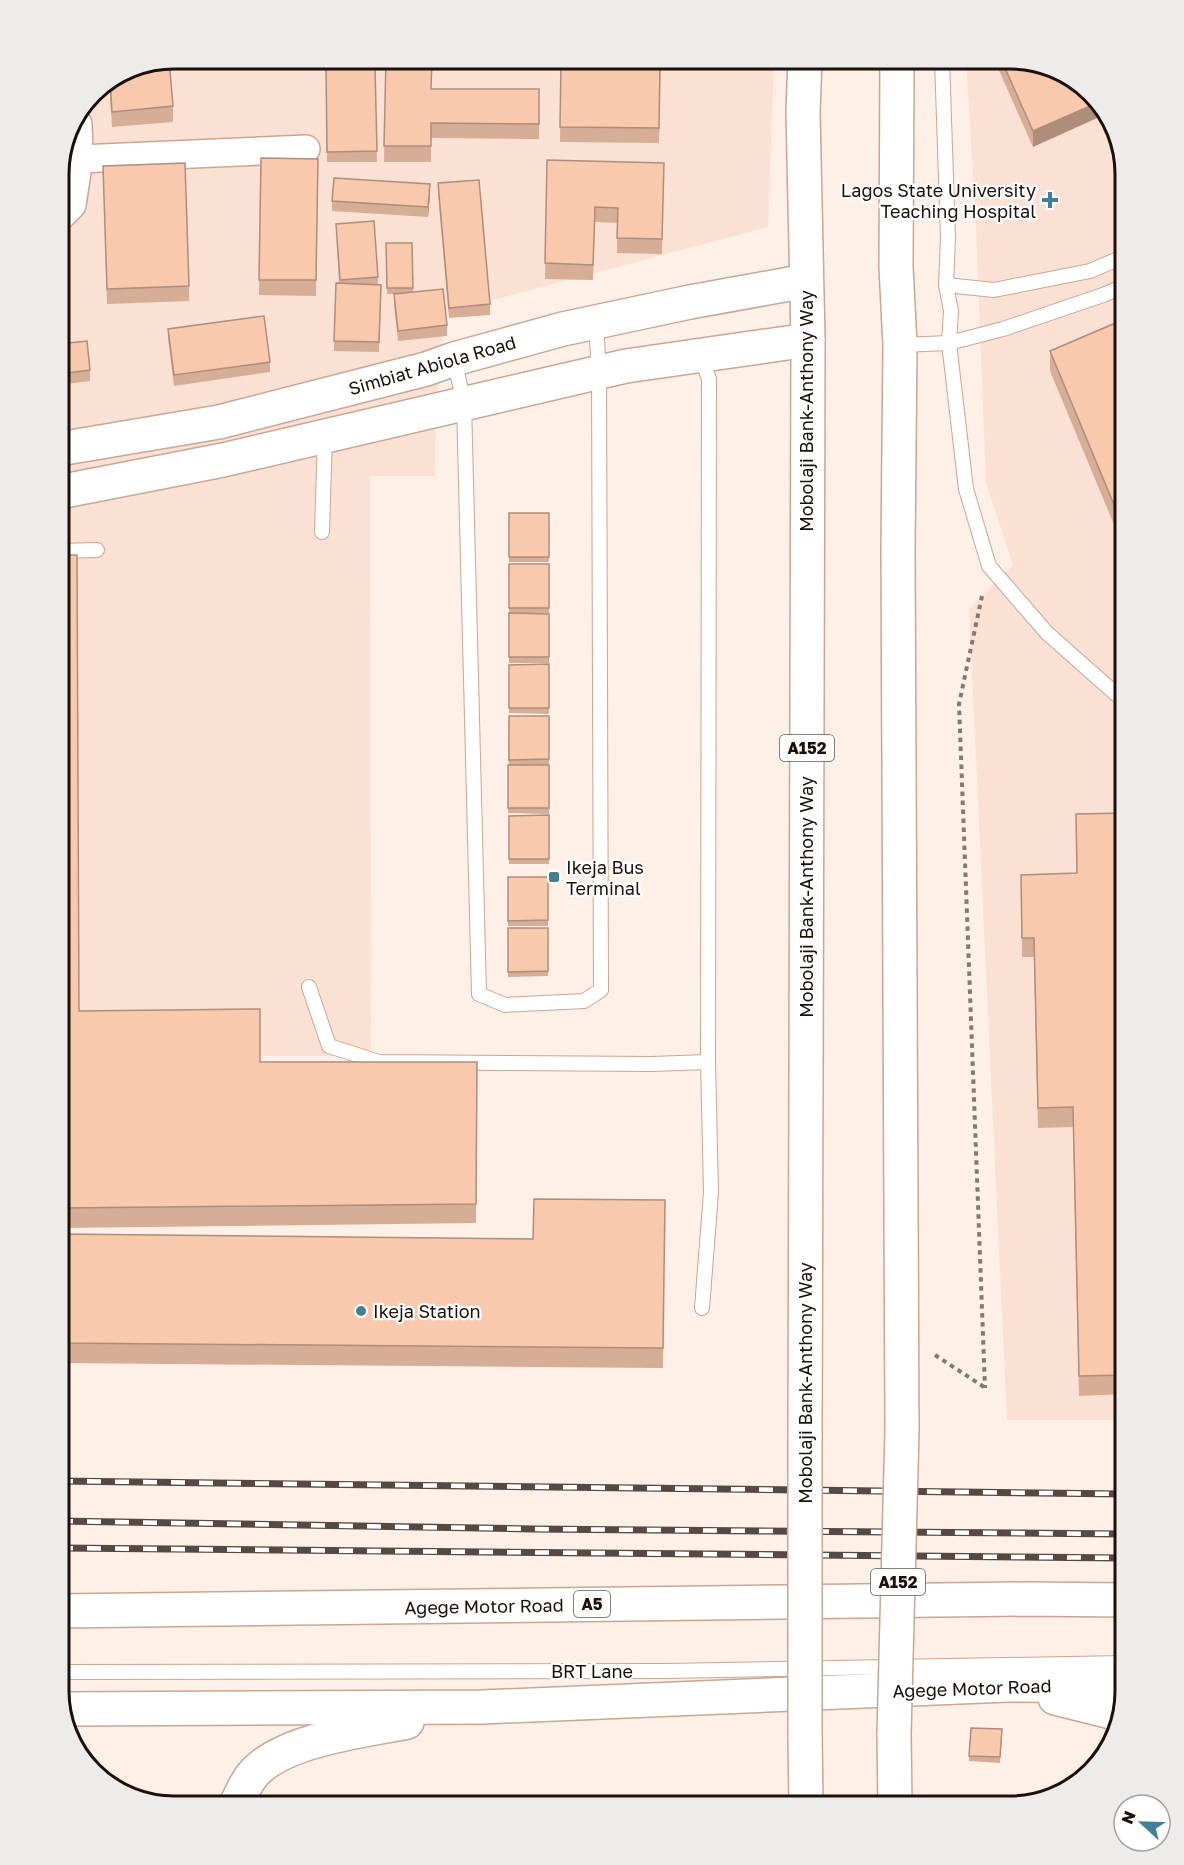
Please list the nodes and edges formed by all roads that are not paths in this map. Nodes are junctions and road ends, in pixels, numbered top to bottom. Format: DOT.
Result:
graph roads {
  1 [pos="805,69"];
  2 [pos="897,69"];
  3 [pos="942,69"];
  4 [pos="78,132"];
  5 [pos="306,149"];
  6 [pos="79,159"];
  7 [pos="69,208"];
  8 [pos="1115,260"];
  9 [pos="806,280"];
  10 [pos="946,285"];
  11 [pos="1115,290"];
  12 [pos="596,322"];
  13 [pos="807,340"];
  14 [pos="949,343"];
  15 [pos="900,345"];
  16 [pos="700,354"];
  17 [pos="454,358"];
  18 [pos="599,373"];
  19 [pos="464,403"];
  20 [pos="325,436"];
  21 [pos="69,447"];
  22 [pos="69,490"];
  23 [pos="322,532"];
  24 [pos="97,550"];
  25 [pos="69,551"];
  26 [pos="1115,693"];
  27 [pos="309,987"];
  28 [pos="708,1062"];
  29 [pos="702,1308"];
  30 [pos="1115,1600"];
  31 [pos="69,1611"];
  32 [pos="1115,1663"];
  33 [pos="69,1672"];
  34 [pos="1007,1685"];
  35 [pos="1115,1686"];
  36 [pos="482,1707"];
  37 [pos="71,1709"];
  38 [pos="1113,1712"];
  39 [pos="241,1796"];
  40 [pos="806,1796"];
  41 [pos="895,1796"];
  1 -- 9 [label="main road, Mobolaji Bank-Anthony Way / A152"];
  2 -- 15 [label="main road, A152"];
  3 -- 10 [label="lane"];
  4 -- 6 [label="street"];
  5 -- 6 [label="street"];
  6 -- 7 [label="street"];
  8 -- 10 [label="lane"];
  9 -- 12 [label="main road, Simbiat Abiola Road"];
  9 -- 13 [label="main road, Mobolaji Bank-Anthony Way / A152"];
  10 -- 14 [label="lane"];
  11 -- 14 [label="lane"];
  12 -- 17 [label="main road, Simbiat Abiola Road"];
  12 -- 18 [label="lane"];
  13 -- 16 [label="main road"];
  13 -- 40 [label="main road, Mobolaji Bank-Anthony Way / A152, bridge"];
  14 -- 15 [label="lane"];
  14 -- 26 [label="lane"];
  15 -- 41 [label="main road, A152, bridge"];
  16 -- 18 [label="main road"];
  16 -- 28 [label="lane"];
  17 -- 19 [label="lane"];
  17 -- 21 [label="main road, Simbiat Abiola Road"];
  18 -- 19 [label="main road"];
  18 -- 19 [label="lane"];
  19 -- 20 [label="main road"];
  20 -- 22 [label="main road"];
  20 -- 23 [label="lane"];
  24 -- 25 [label="lane"];
  27 -- 28 [label="lane"];
  28 -- 29 [label="lane"];
  30 -- 31 [label="main road, Agege Motor Road / A5"];
  32 -- 33 [label="lane, BRT Lane"];
  34 -- 35 [label="main road, Agege Motor Road"];
  34 -- 36 [label="main road, Agege Motor Road"];
  34 -- 38 [label="main road"];
  36 -- 37 [label="main road, Agege Motor Road"];
  36 -- 39 [label="main road"];
}
